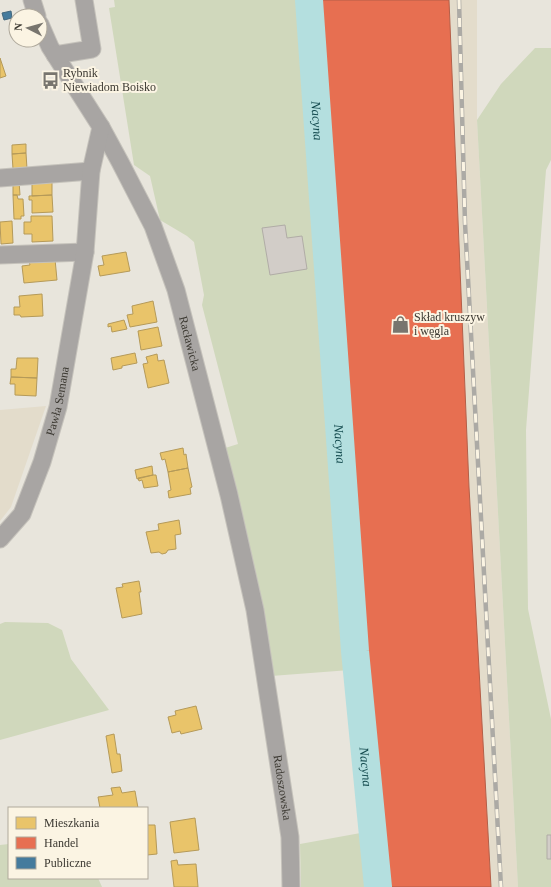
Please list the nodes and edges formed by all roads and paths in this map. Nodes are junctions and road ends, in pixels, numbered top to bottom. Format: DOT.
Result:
graph roads {
  1 [pos="84,0"];
  2 [pos="48,40"];
  3 [pos="55,54"];
  4 [pos="101,127"];
  5 [pos="91,171"];
  6 [pos="0,178"];
  7 [pos="85,252"];
  8 [pos="0,255"];
  9 [pos="0,539"];
  10 [pos="268,689"];
  11 [pos="291,887"];
  1 -- 3 [label="street"];
  2 -- 3 [label="street, Racławicka"];
  3 -- 4 [label="street, Racławicka"];
  4 -- 5 [label="street, Pawła Semana"];
  4 -- 10 [label="street, Racławicka"];
  5 -- 6 [label="street"];
  5 -- 7 [label="street, Pawła Semana"];
  7 -- 8 [label="street"];
  7 -- 9 [label="street, Pawła Semana"];
  10 -- 11 [label="street, Radoszowska"];
}
